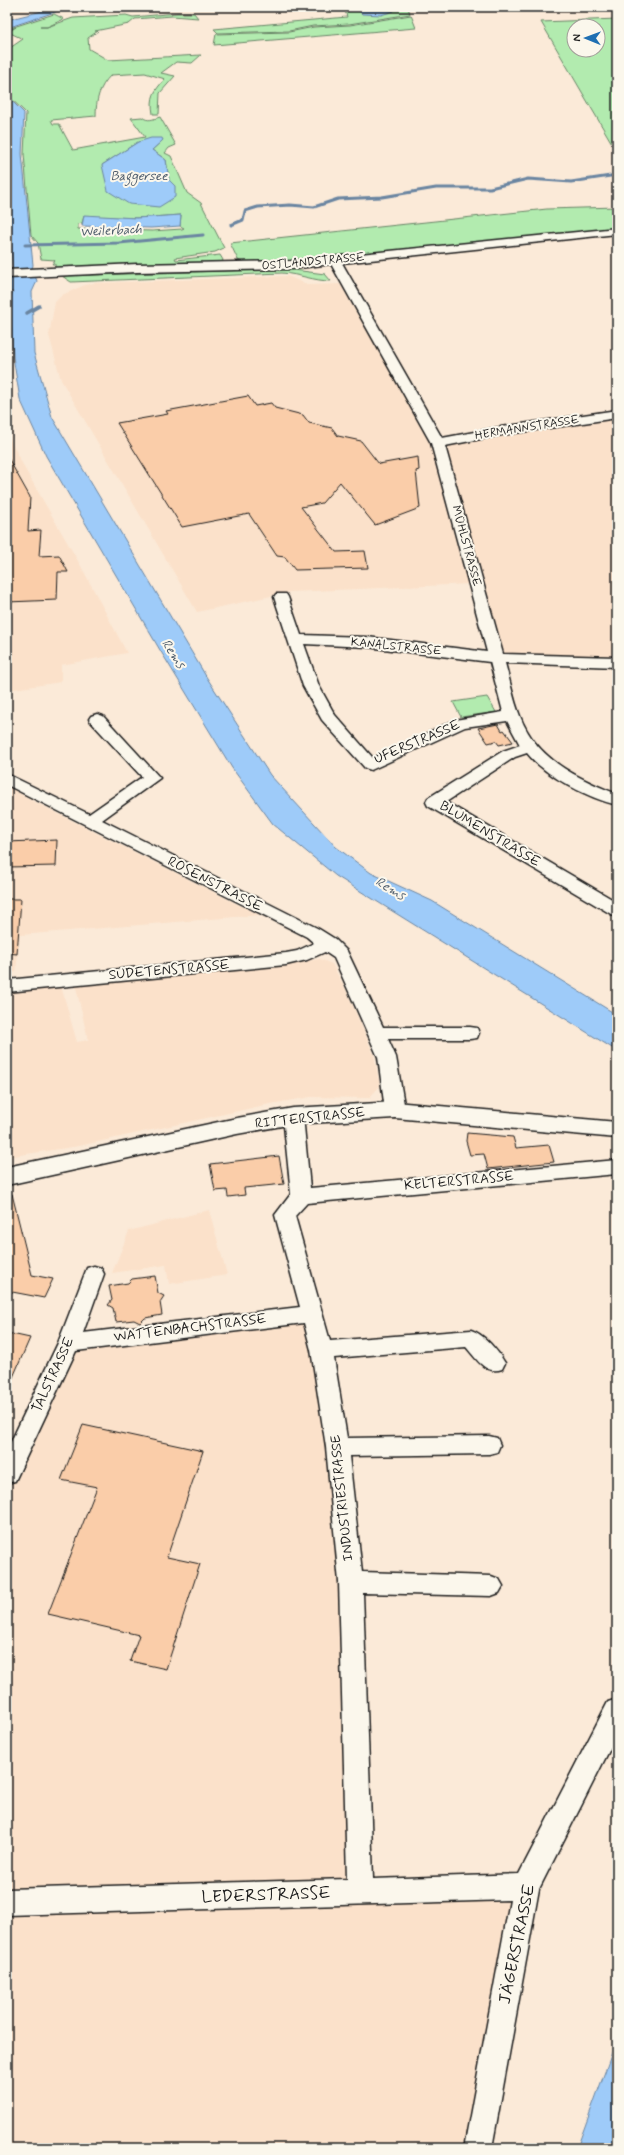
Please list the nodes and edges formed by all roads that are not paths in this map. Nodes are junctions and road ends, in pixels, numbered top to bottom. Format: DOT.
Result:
graph roads {
  1 [pos="617,231"];
  2 [pos="335,261"];
  3 [pos="7,274"];
  4 [pos="617,414"];
  5 [pos="438,443"];
  6 [pos="281,597"];
  7 [pos="296,640"];
  8 [pos="496,658"];
  9 [pos="617,662"];
  10 [pos="512,716"];
  11 [pos="97,719"];
  12 [pos="530,747"];
  13 [pos="7,779"];
  14 [pos="617,800"];
  15 [pos="89,821"];
  16 [pos="617,910"];
  17 [pos="329,943"];
  18 [pos="7,986"];
  19 [pos="377,1034"];
  20 [pos="470,1034"];
  21 [pos="395,1110"];
  22 [pos="292,1116"];
  23 [pos="617,1130"];
  24 [pos="617,1167"];
  25 [pos="7,1176"];
  26 [pos="301,1196"];
  27 [pos="94,1274"];
  28 [pos="311,1314"];
  29 [pos="69,1343"];
  30 [pos="322,1350"];
  31 [pos="494,1363"];
  32 [pos="489,1445"];
  33 [pos="337,1447"];
  34 [pos="7,1474"];
  35 [pos="351,1582"];
  36 [pos="491,1586"];
  37 [pos="617,1710"];
  38 [pos="526,1887"];
  39 [pos="360,1892"];
  40 [pos="7,1902"];
  41 [pos="478,2148"];
  1 -- 2 [label="street, OSTLANDSTRASSE"];
  2 -- 3 [label="street, OSTLANDSTRASSE"];
  2 -- 5 [label="street, MÜHLSTRASSE"];
  4 -- 5 [label="street, HERMANNSTRASSE"];
  5 -- 8 [label="street, MÜHLSTRASSE"];
  6 -- 7 [label="street, UFERSTRASSE"];
  7 -- 8 [label="street, KANALSTRASSE"];
  7 -- 10 [label="street, UFERSTRASSE"];
  8 -- 9 [label="street, KANALSTRASSE"];
  8 -- 10 [label="street, MÜHLSTRASSE"];
  10 -- 12 [label="street, MÜHLSTRASSE"];
  11 -- 15 [label="street"];
  12 -- 14 [label="street, MÜHLSTRASSE"];
  12 -- 16 [label="street, BLUMENSTRASSE"];
  13 -- 15 [label="street, ROSENSTRASSE"];
  15 -- 17 [label="street, ROSENSTRASSE"];
  17 -- 18 [label="street, SUDETENSTRASSE"];
  17 -- 19 [label="street, ROSENSTRASSE"];
  19 -- 20 [label="street"];
  19 -- 21 [label="street, ROSENSTRASSE"];
  21 -- 22 [label="main road, RITTERSTRASSE"];
  21 -- 23 [label="main road, RITTERSTRASSE"];
  22 -- 25 [label="main road, RITTERSTRASSE"];
  22 -- 26 [label="street"];
  24 -- 26 [label="street, KELTERSTRASSE"];
  26 -- 28 [label="street, INDUSTRIESTRASSE"];
  27 -- 29 [label="street, TALSTRASSE"];
  28 -- 29 [label="street, WATTENBACHSTRASSE"];
  28 -- 30 [label="street, INDUSTRIESTRASSE"];
  29 -- 34 [label="street, TALSTRASSE"];
  30 -- 31 [label="street"];
  30 -- 33 [label="street, INDUSTRIESTRASSE"];
  32 -- 33 [label="street"];
  33 -- 35 [label="street, INDUSTRIESTRASSE"];
  35 -- 36 [label="street"];
  35 -- 39 [label="street, INDUSTRIESTRASSE"];
  37 -- 38 [label="street, JÄGERSTRASSE"];
  38 -- 39 [label="street, LEDERSTRASSE"];
  38 -- 41 [label="street, JÄGERSTRASSE"];
  39 -- 40 [label="street, LEDERSTRASSE"];
}
